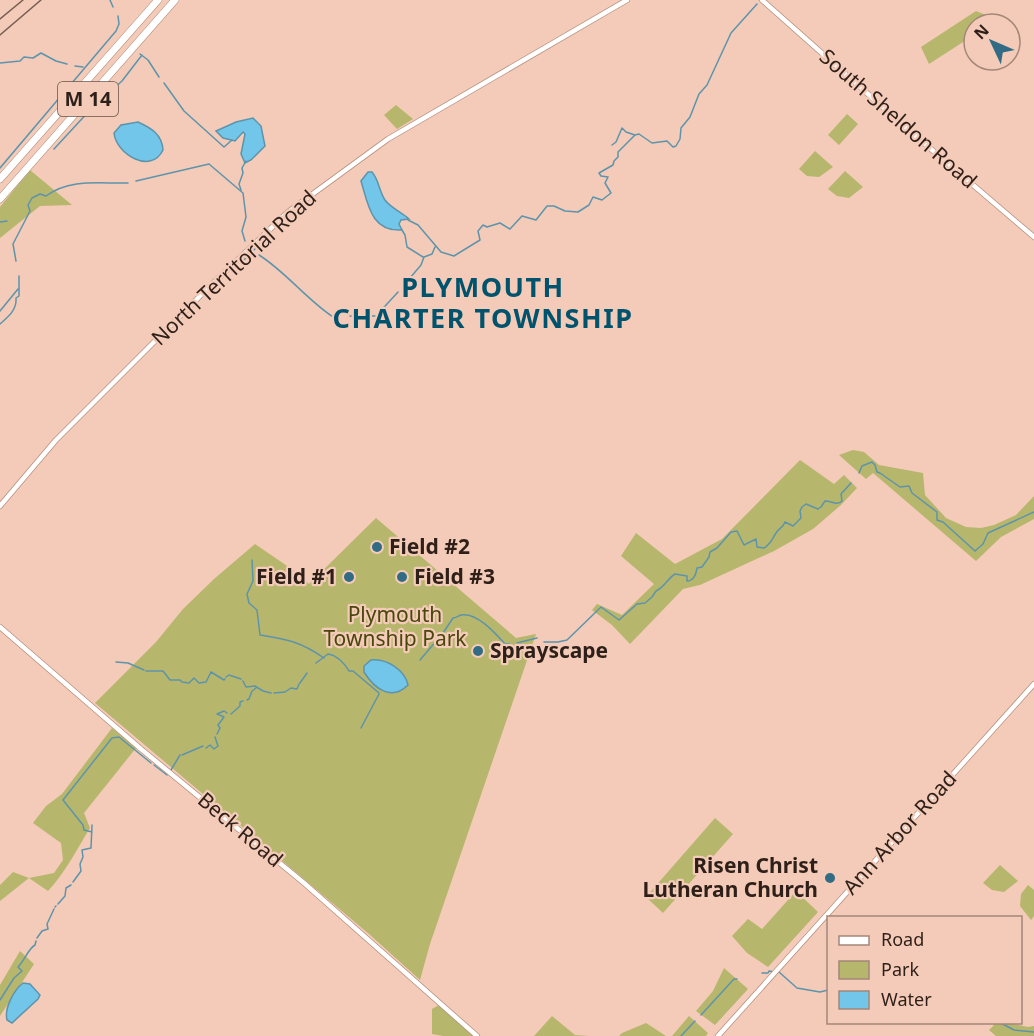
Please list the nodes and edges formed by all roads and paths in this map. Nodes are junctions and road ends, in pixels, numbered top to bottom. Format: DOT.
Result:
graph roads {
  1 [pos="158,0"];
  2 [pos="175,0"];
  3 [pos="627,0"];
  4 [pos="762,0"];
  5 [pos="0,179"];
  6 [pos="0,199"];
  7 [pos="1034,237"];
  8 [pos="0,506"];
  9 [pos="0,627"];
  10 [pos="1034,684"];
  11 [pos="477,1036"];
  12 [pos="718,1036"];
  1 -- 5 [label="highway, M 14"];
  2 -- 6 [label="highway, M 14"];
  3 -- 8 [label="main road, North Territorial Road"];
  4 -- 7 [label="main road, South Sheldon Road"];
  9 -- 11 [label="main road, Beck Road"];
  10 -- 12 [label="main road, Ann Arbor Road"];
}
